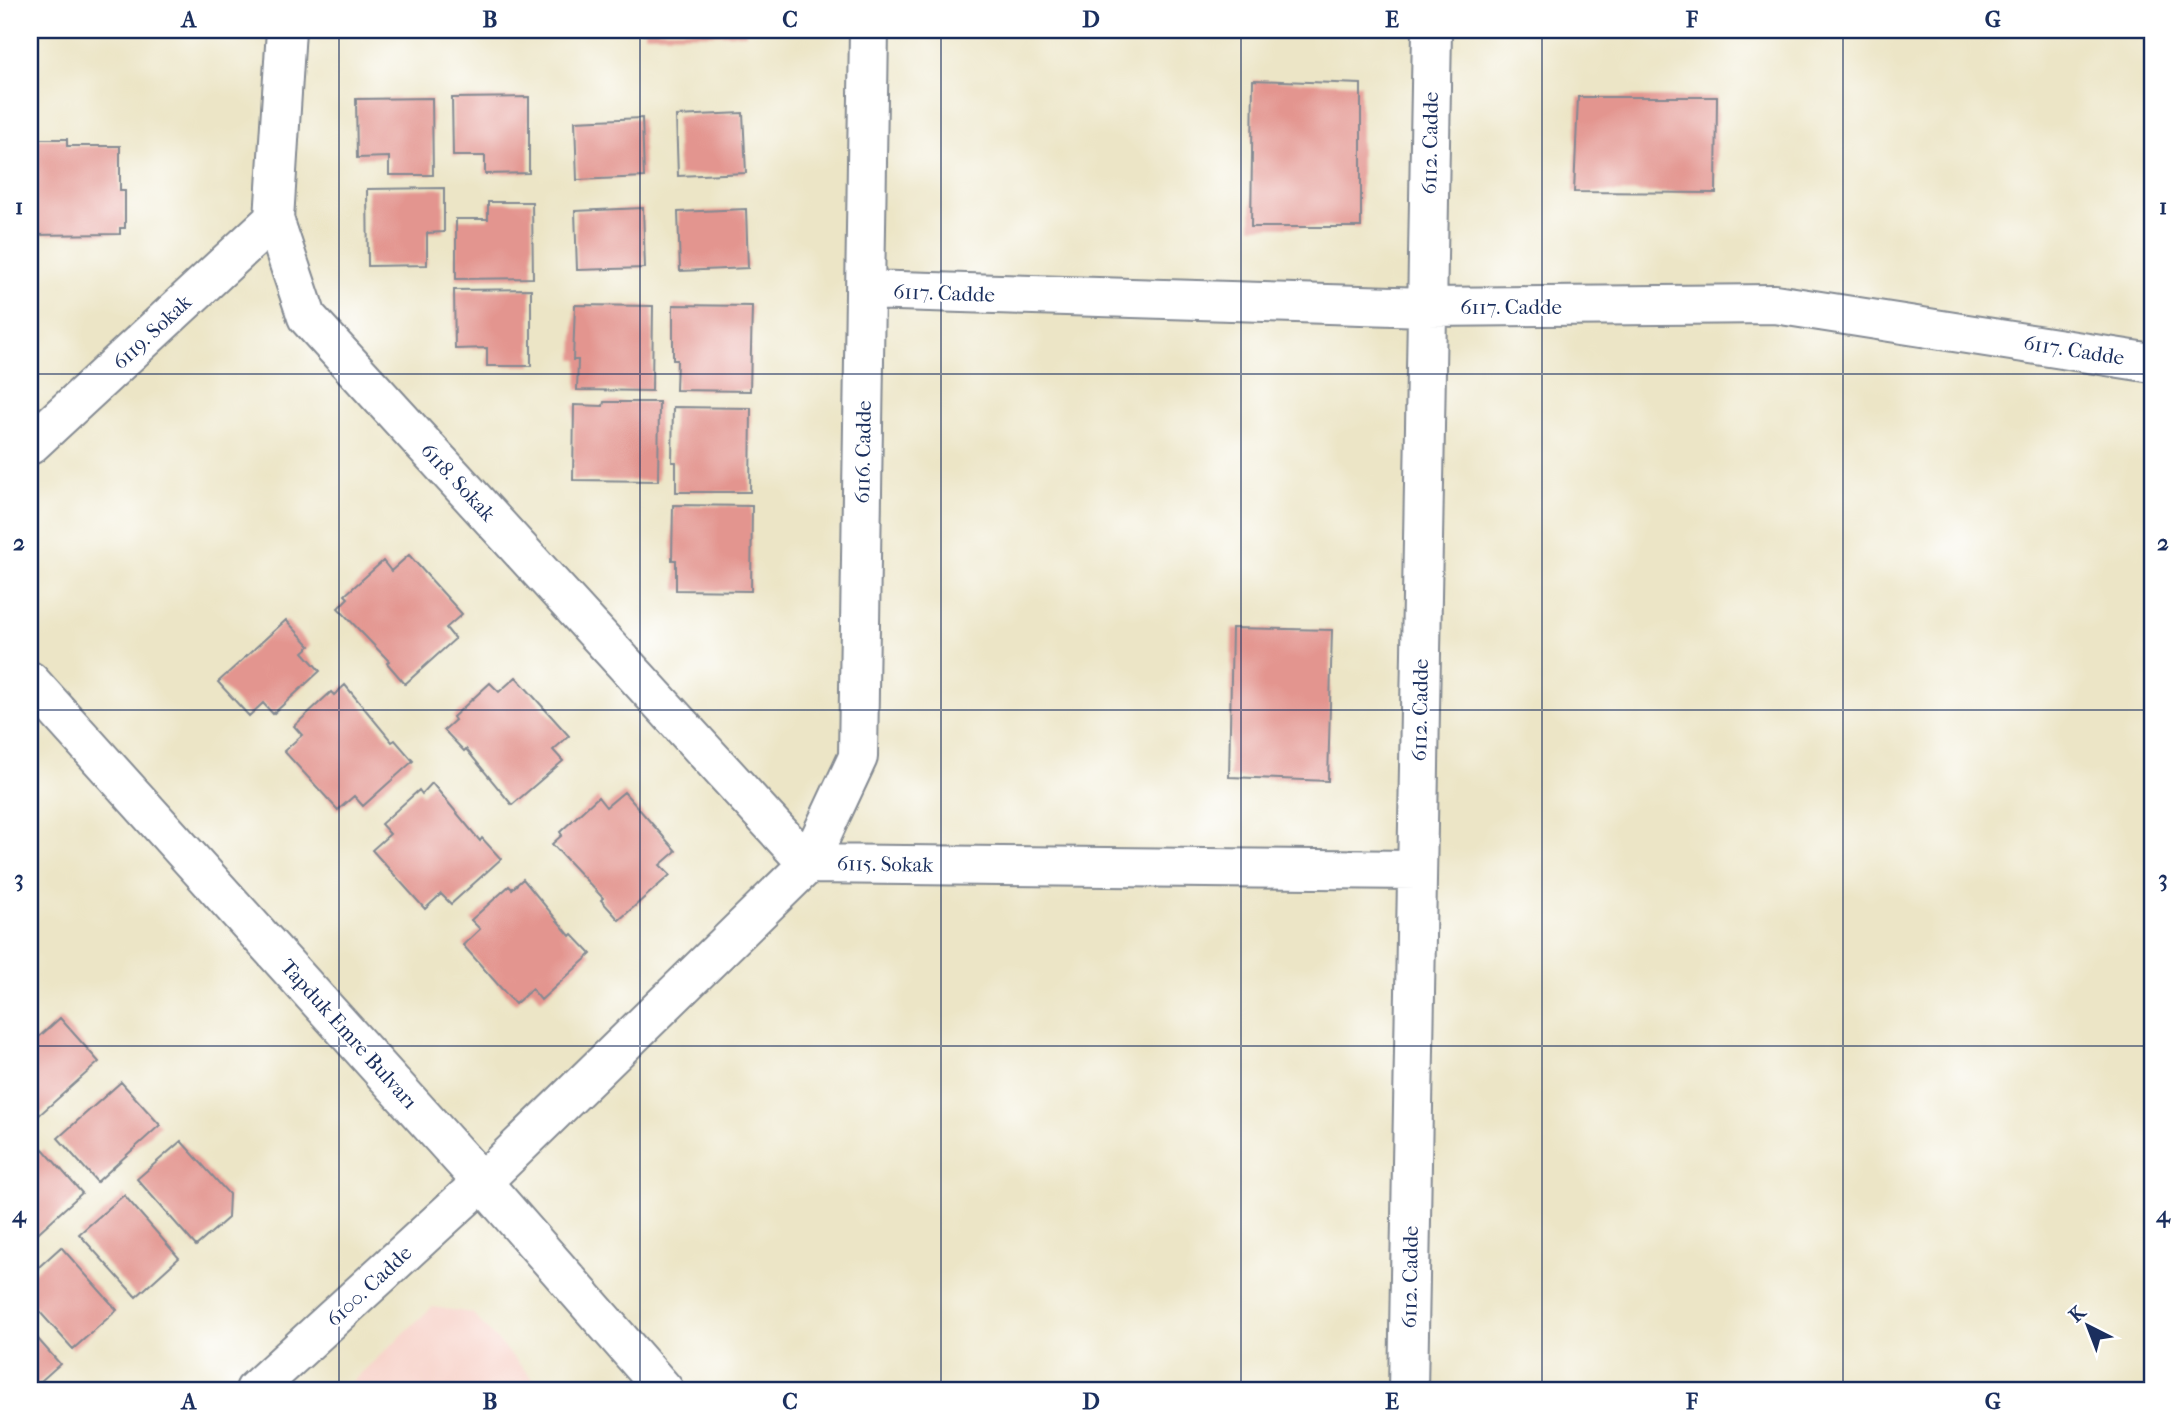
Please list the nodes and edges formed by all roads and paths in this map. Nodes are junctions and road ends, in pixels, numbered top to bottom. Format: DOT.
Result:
graph roads {
  1 [pos="286,30"];
  2 [pos="869,30"];
  3 [pos="1432,30"];
  4 [pos="274,219"];
  5 [pos="865,290"];
  6 [pos="1427,307"];
  7 [pos="2152,362"];
  8 [pos="30,445"];
  9 [pos="30,681"];
  10 [pos="808,863"];
  11 [pos="1417,870"];
  12 [pos="482,1182"];
  13 [pos="255,1390"];
  14 [pos="664,1390"];
  15 [pos="1408,1390"];
  1 -- 4 [label="street, 6118. Sokak"];
  2 -- 5 [label="street, 6116. Cadde"];
  3 -- 6 [label="street, 6112. Cadde"];
  4 -- 8 [label="street, 6119. Sokak"];
  4 -- 10 [label="street, 6118. Sokak"];
  5 -- 6 [label="street, 6117. Cadde"];
  5 -- 10 [label="street, 6116. Cadde"];
  6 -- 7 [label="street, 6117. Cadde"];
  6 -- 11 [label="street, 6112. Cadde"];
  9 -- 12 [label="street, Tapduk Emre Bulvarı"];
  10 -- 11 [label="street, 6115. Sokak"];
  10 -- 12 [label="street, 6115. Sokak"];
  11 -- 15 [label="street, 6112. Cadde"];
  12 -- 13 [label="street, 6100. Cadde"];
  12 -- 14 [label="street, Tapduk Emre Bulvarı"];
}
